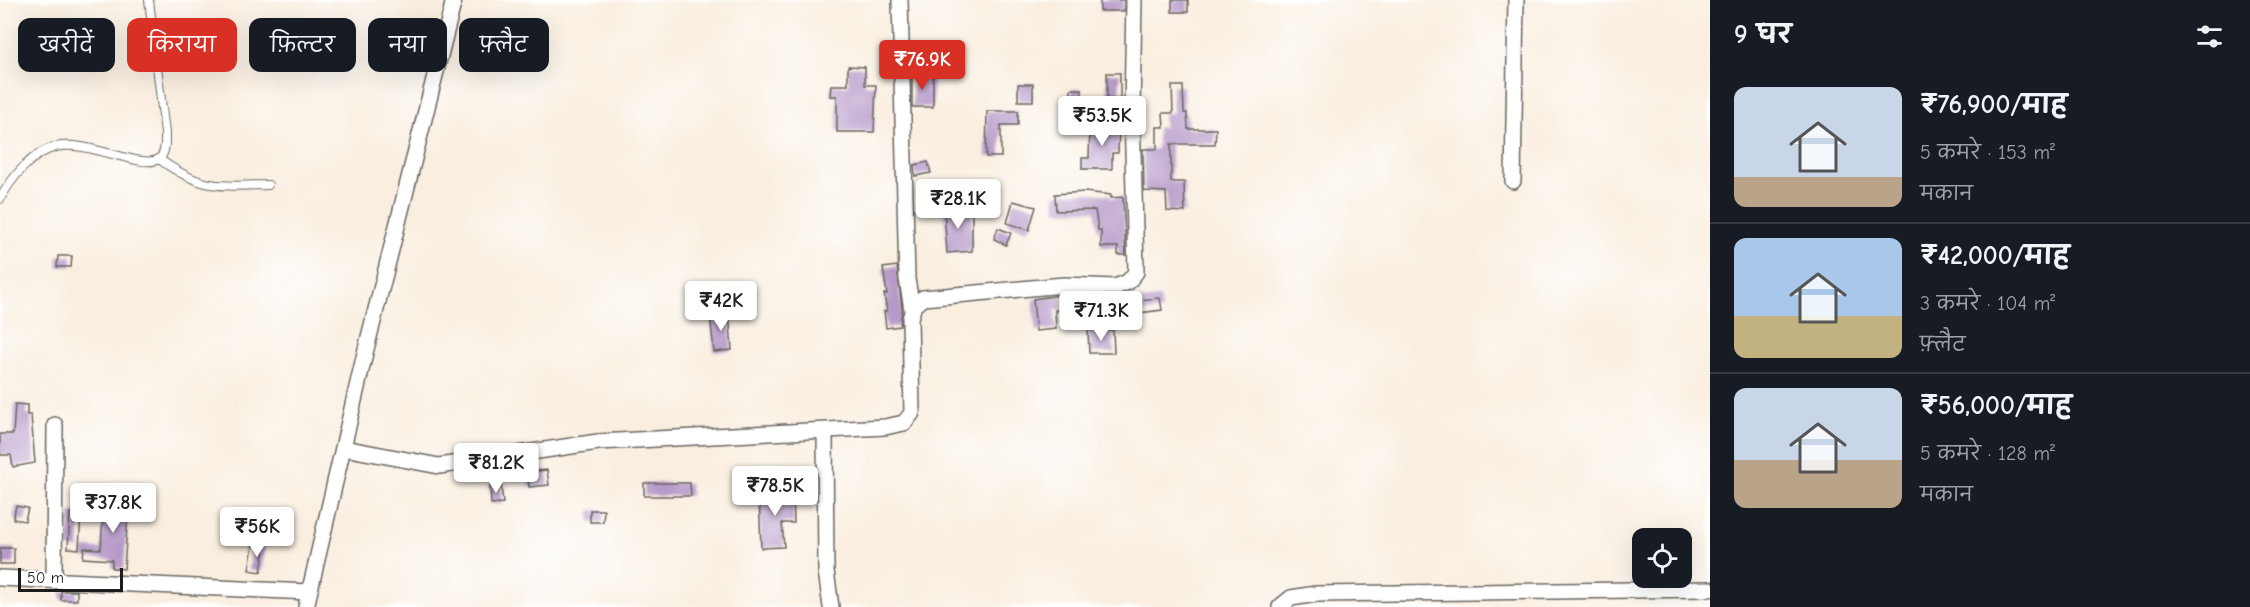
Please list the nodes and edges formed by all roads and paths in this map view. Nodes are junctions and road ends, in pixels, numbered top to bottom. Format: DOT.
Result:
graph roads {
  1 [pos="149,0"];
  2 [pos="454,0"];
  3 [pos="900,0"];
  4 [pos="1134,0"];
  5 [pos="1516,0"];
  6 [pos="159,159"];
  7 [pos="1513,181"];
  8 [pos="268,184"];
  9 [pos="0,199"];
  10 [pos="912,309"];
  11 [pos="55,425"];
  12 [pos="825,431"];
  13 [pos="344,448"];
  14 [pos="0,578"];
  15 [pos="54,581"];
  16 [pos="1710,588"];
  17 [pos="307,599"];
  18 [pos="831,607"];
  19 [pos="1280,607"];
  1 -- 6 [label="lane"];
  2 -- 13 [label="street"];
  3 -- 10 [label="street"];
  4 -- 10 [label="street"];
  5 -- 7 [label="street"];
  6 -- 8 [label="lane"];
  6 -- 9 [label="lane"];
  10 -- 12 [label="street"];
  11 -- 15 [label="street"];
  12 -- 13 [label="street"];
  12 -- 18 [label="street"];
  13 -- 17 [label="street"];
  14 -- 15 [label="street"];
  15 -- 17 [label="street"];
  16 -- 19 [label="street"];
}
